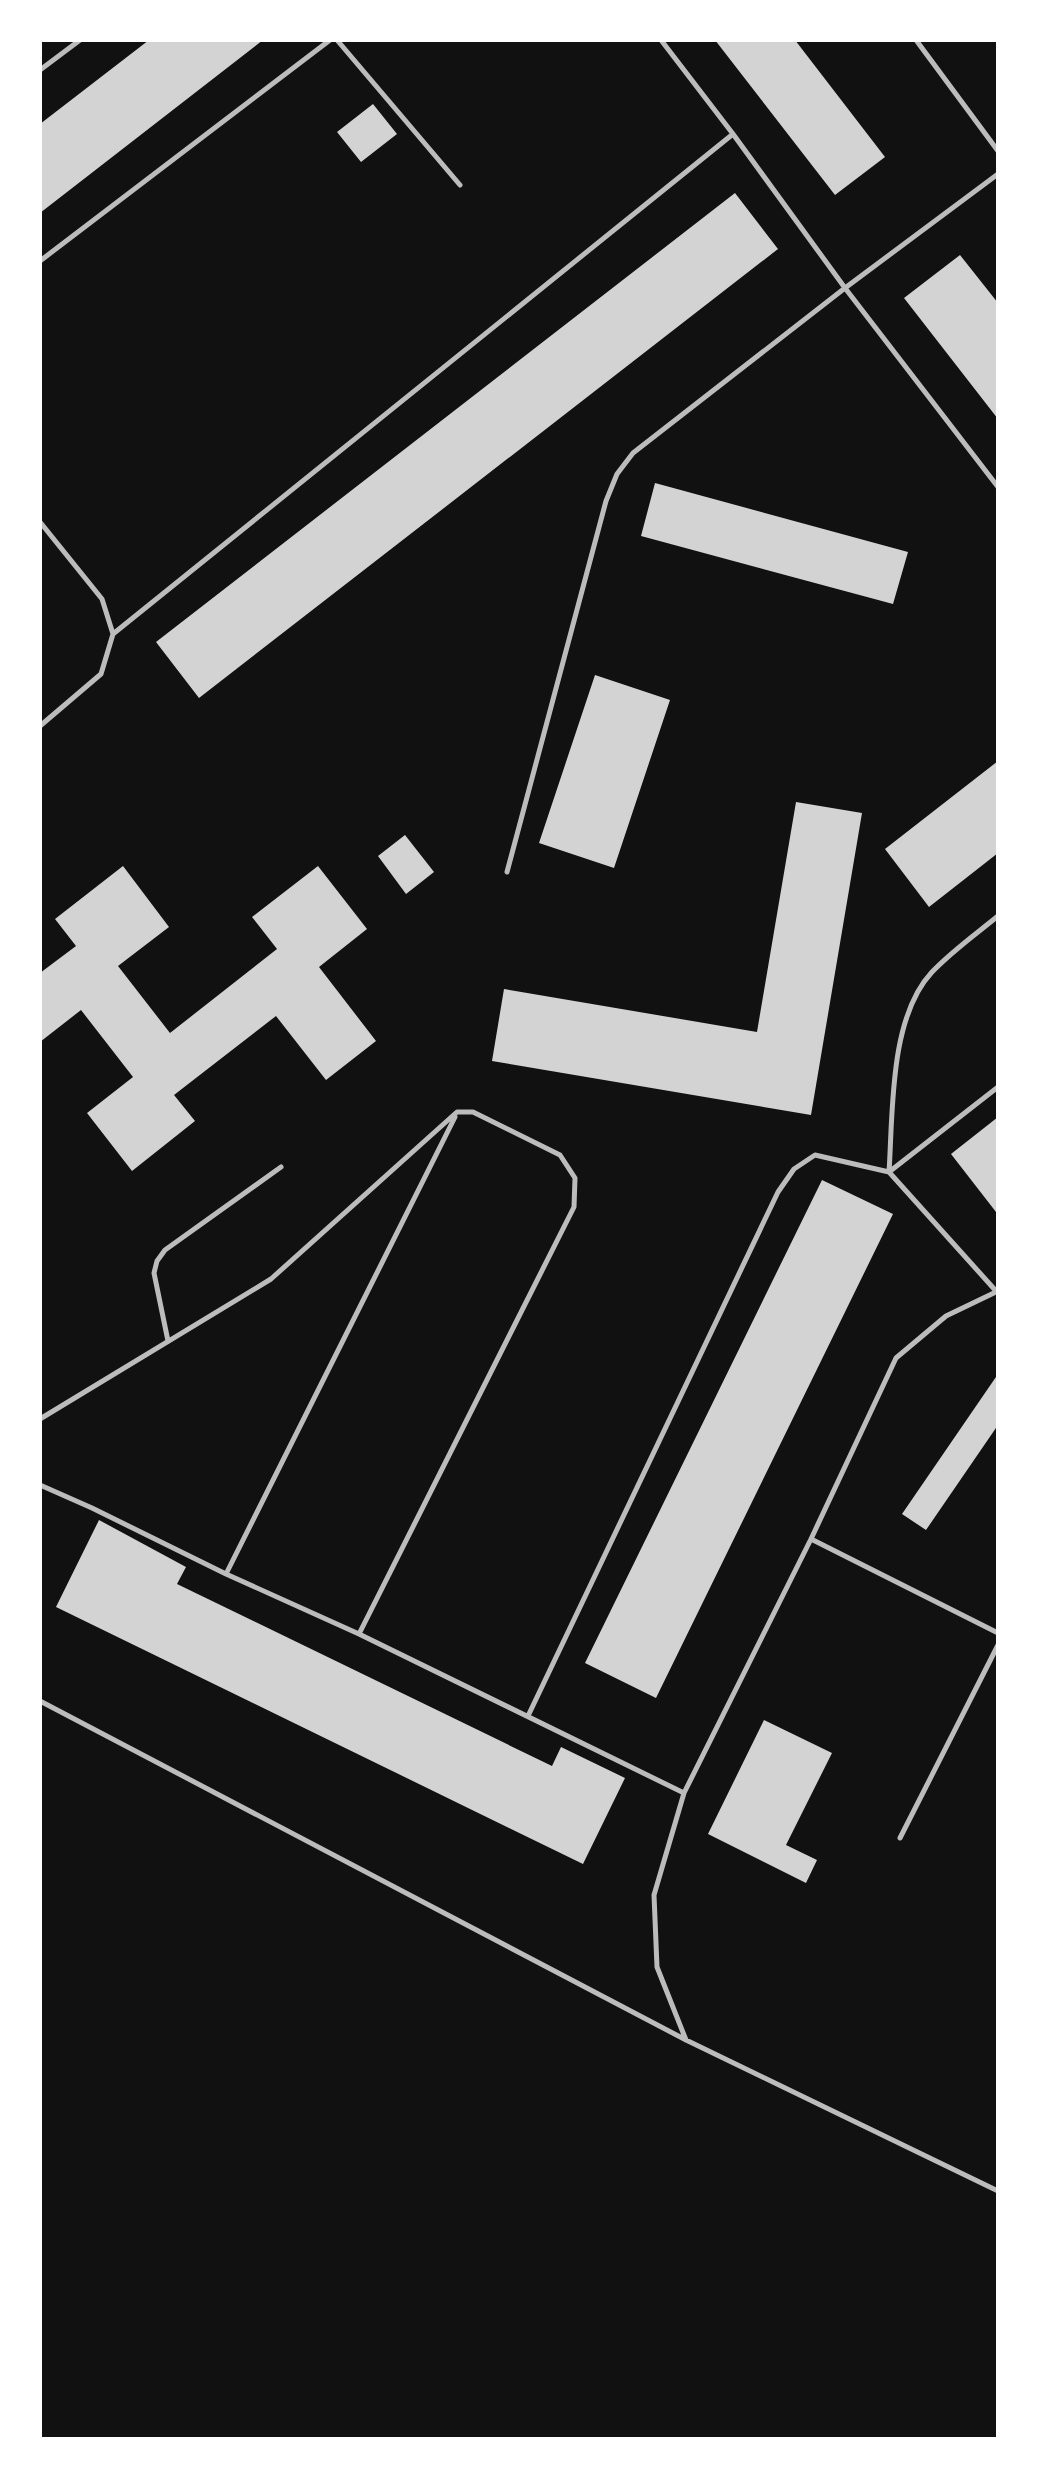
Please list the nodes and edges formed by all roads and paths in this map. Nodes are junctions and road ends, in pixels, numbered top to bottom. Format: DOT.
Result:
graph roads {
  1 [pos="80,40"];
  2 [pos="330,40"];
  3 [pos="337,40"];
  4 [pos="661,40"];
  5 [pos="916,40"];
  6 [pos="40,70"];
  7 [pos="733,134"];
  8 [pos="998,151"];
  9 [pos="998,174"];
  10 [pos="460,185"];
  11 [pos="40,261"];
  12 [pos="845,288"];
  13 [pos="998,487"];
  14 [pos="40,522"];
  15 [pos="113,634"];
  16 [pos="40,726"];
  17 [pos="507,872"];
  18 [pos="998,916"];
  19 [pos="998,1087"];
  20 [pos="457,1112"];
  21 [pos="281,1167"];
  22 [pos="890,1172"];
  23 [pos="997,1291"];
  24 [pos="168,1341"];
  25 [pos="40,1419"];
  26 [pos="40,1485"];
  27 [pos="811,1539"];
  28 [pos="226,1574"];
  29 [pos="998,1633"];
  30 [pos="359,1634"];
  31 [pos="998,1645"];
  32 [pos="40,1701"];
  33 [pos="528,1716"];
  34 [pos="684,1793"];
  35 [pos="900,1838"];
  36 [pos="686,2040"];
  37 [pos="998,2191"];
  1 -- 6 [label="lane"];
  2 -- 11 [label="lane"];
  3 -- 10 [label="lane"];
  4 -- 7 [label="lane"];
  5 -- 8 [label="lane"];
  7 -- 12 [label="lane"];
  7 -- 15 [label="lane"];
  9 -- 12 [label="lane"];
  12 -- 13 [label="lane"];
  12 -- 17 [label="lane"];
  14 -- 15 [label="lane"];
  15 -- 16 [label="lane"];
  18 -- 22 [label="lane"];
  19 -- 22 [label="lane"];
  20 -- 24 [label="lane"];
  20 -- 28 [label="lane"];
  20 -- 30 [label="lane"];
  21 -- 24 [label="lane"];
  22 -- 23 [label="lane"];
  22 -- 33 [label="lane"];
  23 -- 27 [label="lane"];
  24 -- 25 [label="lane"];
  26 -- 28 [label="lane"];
  27 -- 29 [label="lane"];
  27 -- 34 [label="lane"];
  28 -- 30 [label="lane"];
  30 -- 33 [label="lane"];
  31 -- 35 [label="lane"];
  32 -- 36 [label="lane"];
  33 -- 34 [label="lane"];
  34 -- 36 [label="lane"];
  36 -- 37 [label="lane"];
}
